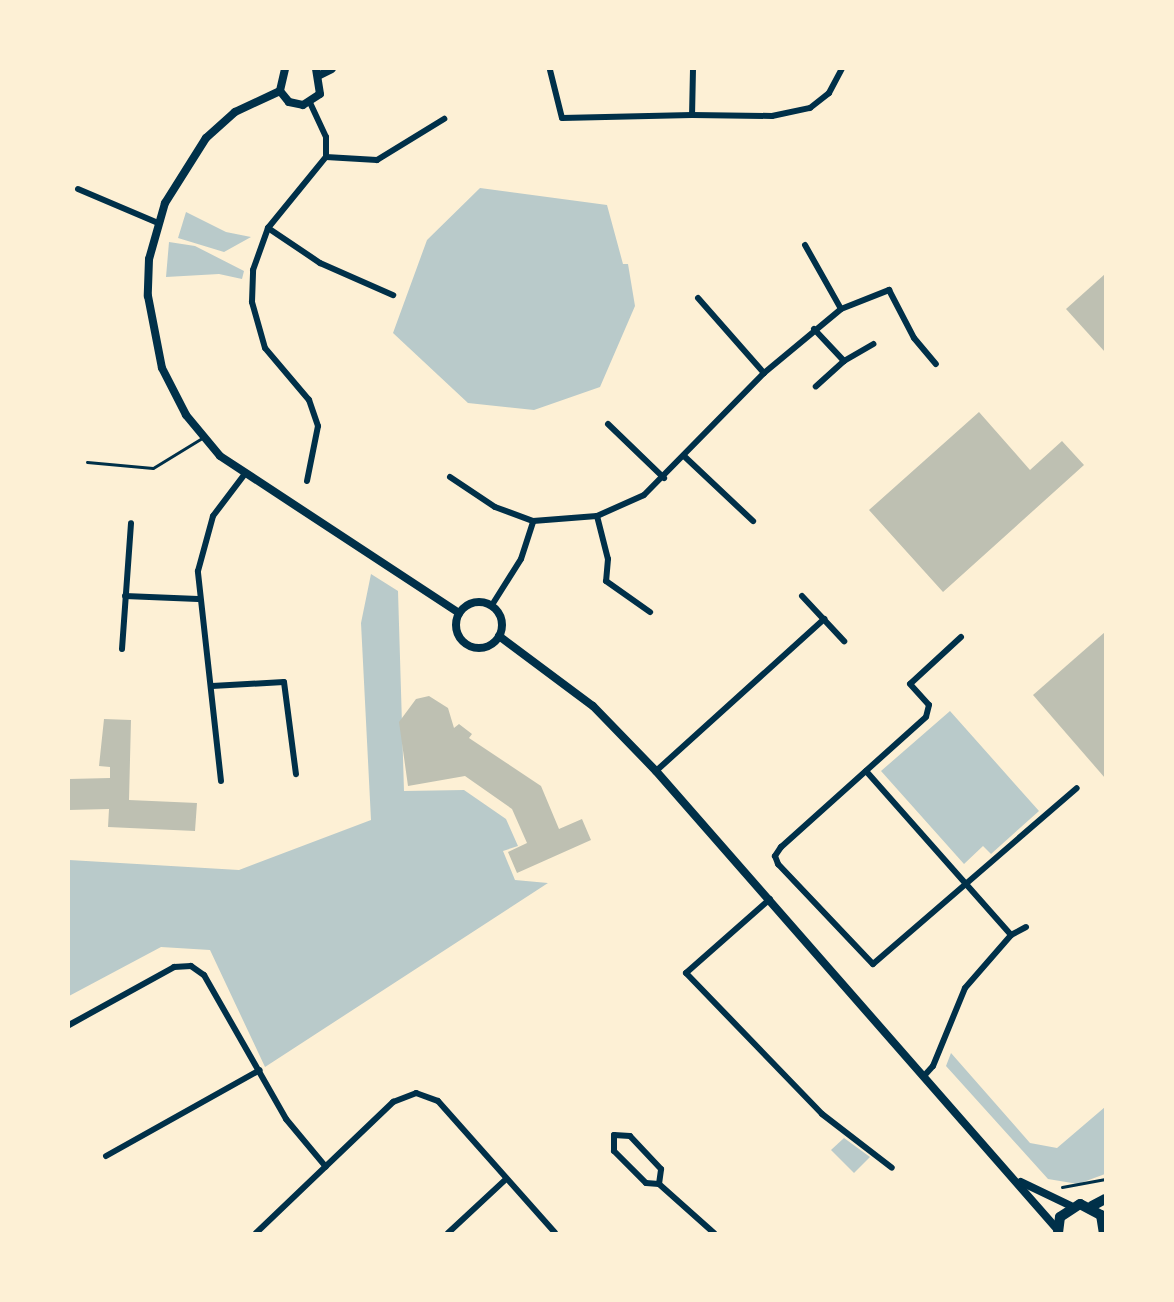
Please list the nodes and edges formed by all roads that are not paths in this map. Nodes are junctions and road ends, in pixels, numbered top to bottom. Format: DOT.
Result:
graph roads {
  1 [pos="285,69"];
  2 [pos="332,69"];
  3 [pos="693,69"];
  4 [pos="842,69"];
  5 [pos="550,70"];
  6 [pos="318,72"];
  7 [pos="280,91"];
  8 [pos="310,103"];
  9 [pos="692,115"];
  10 [pos="444,119"];
  11 [pos="326,157"];
  12 [pos="78,189"];
  13 [pos="158,224"];
  14 [pos="268,228"];
  15 [pos="805,245"];
  16 [pos="393,295"];
  17 [pos="698,297"];
  18 [pos="841,309"];
  19 [pos="814,329"];
  20 [pos="874,345"];
  21 [pos="844,362"];
  22 [pos="936,364"];
  23 [pos="764,373"];
  24 [pos="816,386"];
  25 [pos="608,424"];
  26 [pos="202,438"];
  27 [pos="684,456"];
  28 [pos="87,462"];
  29 [pos="244,475"];
  30 [pos="450,477"];
  31 [pos="664,478"];
  32 [pos="307,481"];
  33 [pos="597,516"];
  34 [pos="533,521"];
  35 [pos="753,521"];
  36 [pos="131,523"];
  37 [pos="802,596"];
  38 [pos="125,597"];
  39 [pos="198,599"];
  40 [pos="492,605"];
  41 [pos="650,612"];
  42 [pos="459,613"];
  43 [pos="824,619"];
  44 [pos="500,636"];
  45 [pos="961,638"];
  46 [pos="844,641"];
  47 [pos="122,649"];
  48 [pos="212,686"];
  49 [pos="656,771"];
  50 [pos="866,771"];
  51 [pos="296,774"];
  52 [pos="221,781"];
  53 [pos="1077,788"];
  54 [pos="967,885"];
  55 [pos="771,899"];
  56 [pos="1026,927"];
  57 [pos="1011,934"];
  58 [pos="69,1025"];
  59 [pos="260,1070"];
  60 [pos="924,1076"];
  61 [pos="106,1156"];
  62 [pos="326,1167"];
  63 [pos="892,1168"];
  64 [pos="505,1180"];
  65 [pos="1021,1182"];
  66 [pos="659,1184"];
  67 [pos="1105,1199"];
  68 [pos="1071,1206"];
  69 [pos="1092,1206"];
  70 [pos="1058,1231"];
  71 [pos="256,1233"];
  72 [pos="448,1233"];
  73 [pos="555,1233"];
  74 [pos="714,1233"];
  75 [pos="1104,1233"];
  1 -- 7 [label="street"];
  2 -- 6 [label="street"];
  3 -- 9 [label="street"];
  4 -- 9 [label="street"];
  5 -- 9 [label="street"];
  6 -- 8 [label="street"];
  7 -- 8 [label="street"];
  7 -- 13 [label="street"];
  8 -- 11 [label="street"];
  10 -- 11 [label="street"];
  11 -- 14 [label="street"];
  12 -- 13 [label="street"];
  13 -- 26 [label="street"];
  14 -- 16 [label="street"];
  14 -- 32 [label="street"];
  15 -- 18 [label="street"];
  17 -- 23 [label="street"];
  18 -- 19 [label="street"];
  18 -- 22 [label="street"];
  19 -- 21 [label="street"];
  19 -- 23 [label="street"];
  20 -- 21 [label="street"];
  21 -- 24 [label="street"];
  23 -- 27 [label="street"];
  25 -- 31 [label="street"];
  26 -- 28 [label="lane"];
  26 -- 29 [label="street"];
  27 -- 31 [label="street"];
  27 -- 35 [label="street"];
  29 -- 39 [label="street"];
  29 -- 42 [label="street"];
  30 -- 34 [label="street"];
  31 -- 33 [label="street"];
  33 -- 34 [label="street"];
  33 -- 41 [label="street"];
  34 -- 40 [label="street"];
  36 -- 38 [label="street"];
  37 -- 43 [label="street"];
  38 -- 39 [label="street"];
  38 -- 47 [label="street"];
  39 -- 48 [label="street"];
  40 -- 42 [label="street"];
  40 -- 44 [label="street"];
  42 -- 44 [label="street"];
  43 -- 46 [label="street"];
  43 -- 49 [label="street"];
  44 -- 49 [label="street"];
  45 -- 50 [label="street"];
  48 -- 51 [label="street"];
  48 -- 52 [label="street"];
  49 -- 55 [label="street"];
  50 -- 54 [label="street"];
  50 -- 54 [label="street"];
  53 -- 54 [label="street"];
  54 -- 57 [label="street"];
  55 -- 60 [label="street"];
  55 -- 63 [label="street"];
  56 -- 57 [label="street"];
  57 -- 60 [label="street"];
  58 -- 59 [label="street"];
  59 -- 61 [label="street"];
  59 -- 62 [label="street"];
  60 -- 65 [label="street"];
  62 -- 64 [label="street"];
  62 -- 71 [label="street"];
  64 -- 72 [label="street"];
  64 -- 73 [label="street"];
  65 -- 68 [label="street"];
  65 -- 70 [label="street"];
  66 -- 66 [label="street"];
  66 -- 74 [label="street"];
  67 -- 69 [label="main road"];
  68 -- 69 [label="main road"];
  68 -- 70 [label="main road"];
  69 -- 75 [label="main road"];
}
